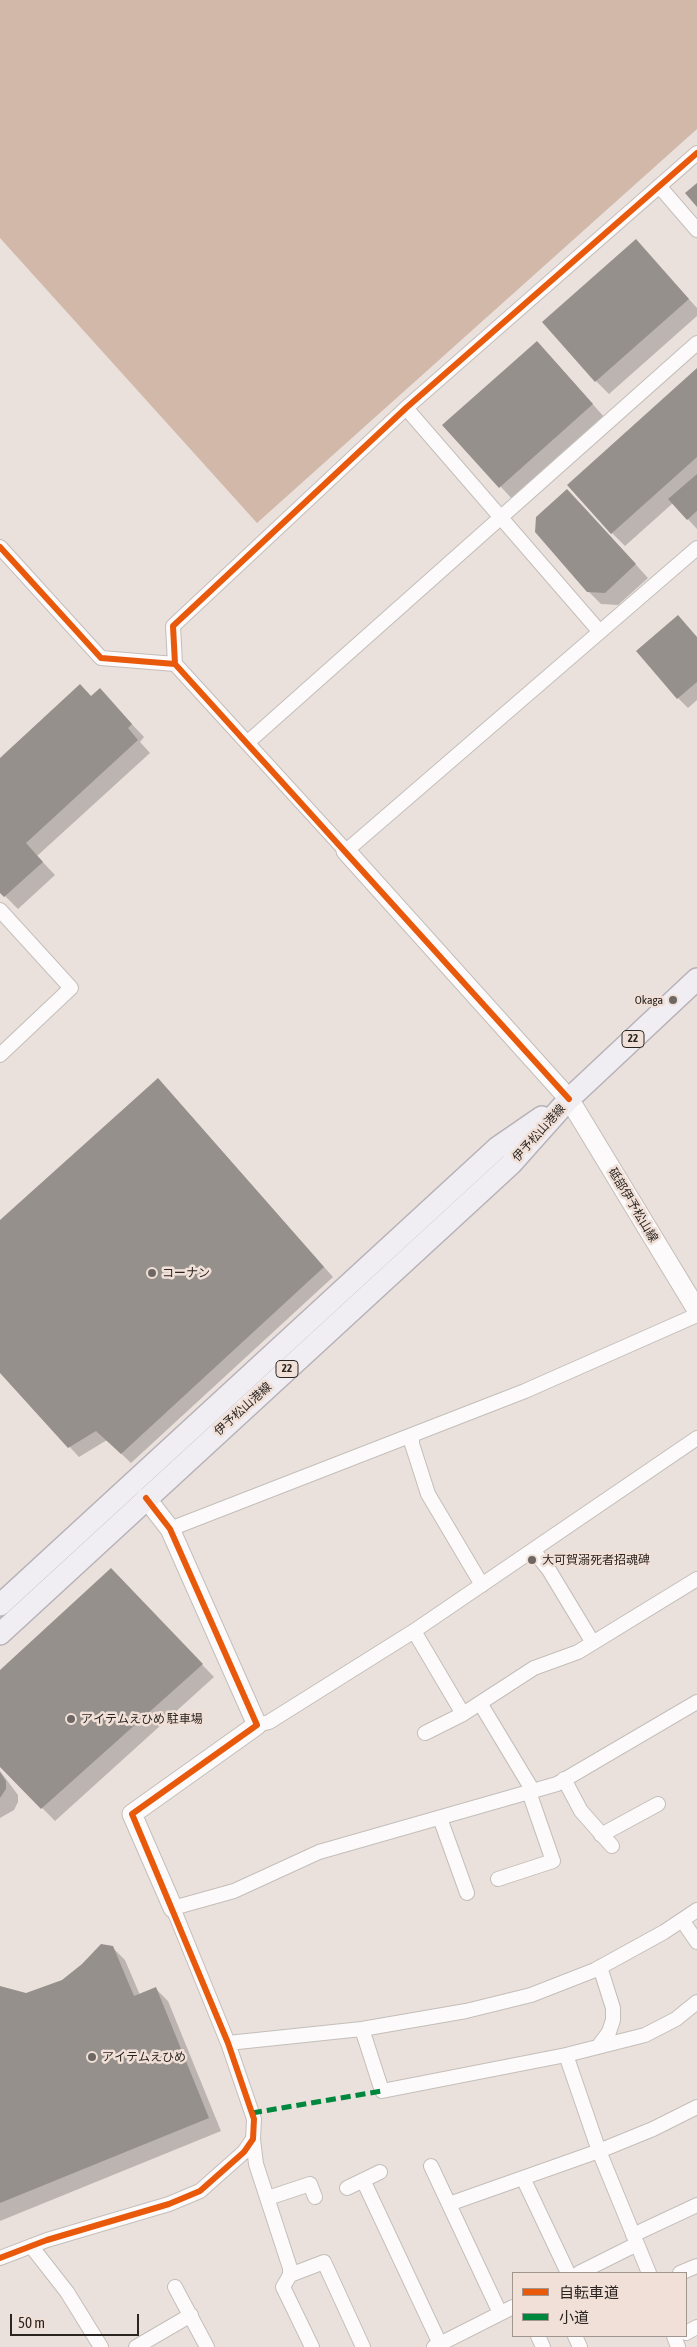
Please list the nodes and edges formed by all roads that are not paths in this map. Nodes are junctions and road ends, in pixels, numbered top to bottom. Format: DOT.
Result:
graph roads {
  1 [pos="697,153"];
  2 [pos="659,186"];
  3 [pos="697,230"];
  4 [pos="697,343"];
  5 [pos="406,408"];
  6 [pos="501,519"];
  7 [pos="0,547"];
  8 [pos="697,548"];
  9 [pos="600,632"];
  10 [pos="175,664"];
  11 [pos="247,743"];
  12 [pos="346,851"];
  13 [pos="0,910"];
  14 [pos="697,979"];
  15 [pos="0,1055"];
  16 [pos="569,1099"];
  17 [pos="697,1310"];
  18 [pos="697,1315"];
  19 [pos="412,1436"];
  20 [pos="697,1438"];
  21 [pos="146,1498"];
  22 [pos="170,1529"];
  23 [pos="533,1550"];
  24 [pos="697,1579"];
  25 [pos="482,1585"];
  26 [pos="0,1605"];
  27 [pos="414,1631"];
  28 [pos="0,1634"];
  29 [pos="593,1643"];
  30 [pos="697,1702"];
  31 [pos="480,1703"];
  32 [pos="463,1714"];
  33 [pos="257,1725"];
  34 [pos="426,1733"];
  35 [pos="564,1780"];
  36 [pos="531,1792"];
  37 [pos="658,1804"];
  38 [pos="440,1818"];
  39 [pos="602,1835"];
  40 [pos="612,1846"];
  41 [pos="498,1879"];
  42 [pos="468,1893"];
  43 [pos="173,1908"];
  44 [pos="697,1910"];
  45 [pos="682,1920"];
  46 [pos="697,1942"];
  47 [pos="600,1967"];
  48 [pos="697,2002"];
  49 [pos="362,2029"];
  50 [pos="228,2043"];
  51 [pos="598,2047"];
  52 [pos="566,2055"];
  53 [pos="697,2107"];
  54 [pos="253,2139"];
  55 [pos="598,2151"];
  56 [pos="431,2166"];
  57 [pos="380,2172"];
  58 [pos="523,2178"];
  59 [pos="363,2180"];
  60 [pos="347,2188"];
  61 [pos="315,2197"];
  62 [pos="268,2198"];
  63 [pos="449,2204"];
  64 [pos="697,2205"];
  65 [pos="635,2239"];
  66 [pos="31,2246"];
  67 [pos="0,2258"];
  68 [pos="697,2266"];
  69 [pos="568,2272"];
  70 [pos="581,2272"];
  71 [pos="649,2272"];
  72 [pos="682,2272"];
  73 [pos="290,2275"];
  74 [pos="175,2287"];
  75 [pos="512,2308"];
  76 [pos="500,2314"];
  77 [pos="191,2315"];
  78 [pos="437,2346"];
  79 [pos="101,2347"];
  80 [pos="136,2347"];
  81 [pos="207,2347"];
  82 [pos="312,2347"];
  83 [pos="363,2347"];
  1 -- 2 [label="street"];
  2 -- 3 [label="street"];
  2 -- 5 [label="street"];
  4 -- 6 [label="street"];
  5 -- 6 [label="street"];
  5 -- 10 [label="street"];
  6 -- 9 [label="street"];
  6 -- 11 [label="street"];
  7 -- 10 [label="street"];
  8 -- 9 [label="street"];
  9 -- 12 [label="street"];
  10 -- 11 [label="street"];
  11 -- 12 [label="street"];
  12 -- 16 [label="street, 砥部伊予松山線"];
  13 -- 15 [label="street"];
  14 -- 16 [label="main road, 伊予松山港線 / 22"];
  16 -- 17 [label="street, 砥部伊予松山線"];
  16 -- 21 [label="main road, 伊予松山港線 / 22"];
  16 -- 26 [label="main road, 伊予松山港線 / 22"];
  18 -- 19 [label="street"];
  19 -- 22 [label="street"];
  19 -- 25 [label="street"];
  20 -- 23 [label="street"];
  21 -- 22 [label="street"];
  21 -- 28 [label="main road, 伊予松山港線 / 22"];
  22 -- 33 [label="street"];
  23 -- 25 [label="street"];
  23 -- 29 [label="street"];
  24 -- 29 [label="street"];
  25 -- 27 [label="street"];
  27 -- 32 [label="street"];
  27 -- 33 [label="street"];
  29 -- 31 [label="street"];
  30 -- 35 [label="street"];
  31 -- 32 [label="street"];
  31 -- 36 [label="street"];
  32 -- 34 [label="street"];
  33 -- 43 [label="street"];
  35 -- 36 [label="street"];
  35 -- 39 [label="street"];
  36 -- 38 [label="street"];
  36 -- 41 [label="street"];
  37 -- 39 [label="street"];
  38 -- 42 [label="street"];
  38 -- 43 [label="street"];
  39 -- 40 [label="street"];
  43 -- 50 [label="street"];
  44 -- 45 [label="street"];
  45 -- 46 [label="street"];
  45 -- 47 [label="street"];
  47 -- 49 [label="street"];
  47 -- 51 [label="street"];
  48 -- 51 [label="street"];
  49 -- 50 [label="street"];
  49 -- 52 [label="street"];
  50 -- 54 [label="street"];
  51 -- 52 [label="street"];
  52 -- 55 [label="street"];
  53 -- 55 [label="street"];
  54 -- 62 [label="street"];
  54 -- 66 [label="street"];
  55 -- 58 [label="street"];
  55 -- 65 [label="street"];
  56 -- 63 [label="street"];
  57 -- 59 [label="street"];
  58 -- 63 [label="street"];
  58 -- 69 [label="street"];
  59 -- 60 [label="street"];
  59 -- 78 [label="street"];
  61 -- 62 [label="street"];
  62 -- 73 [label="street"];
  63 -- 76 [label="street"];
  64 -- 65 [label="street"];
  65 -- 70 [label="street"];
  65 -- 71 [label="street"];
  66 -- 67 [label="street"];
  66 -- 79 [label="street"];
  68 -- 72 [label="street"];
  73 -- 82 [label="street"];
  73 -- 83 [label="street"];
  74 -- 77 [label="street"];
  75 -- 76 [label="street"];
  76 -- 78 [label="street"];
  77 -- 80 [label="street"];
  77 -- 81 [label="street"];
}
